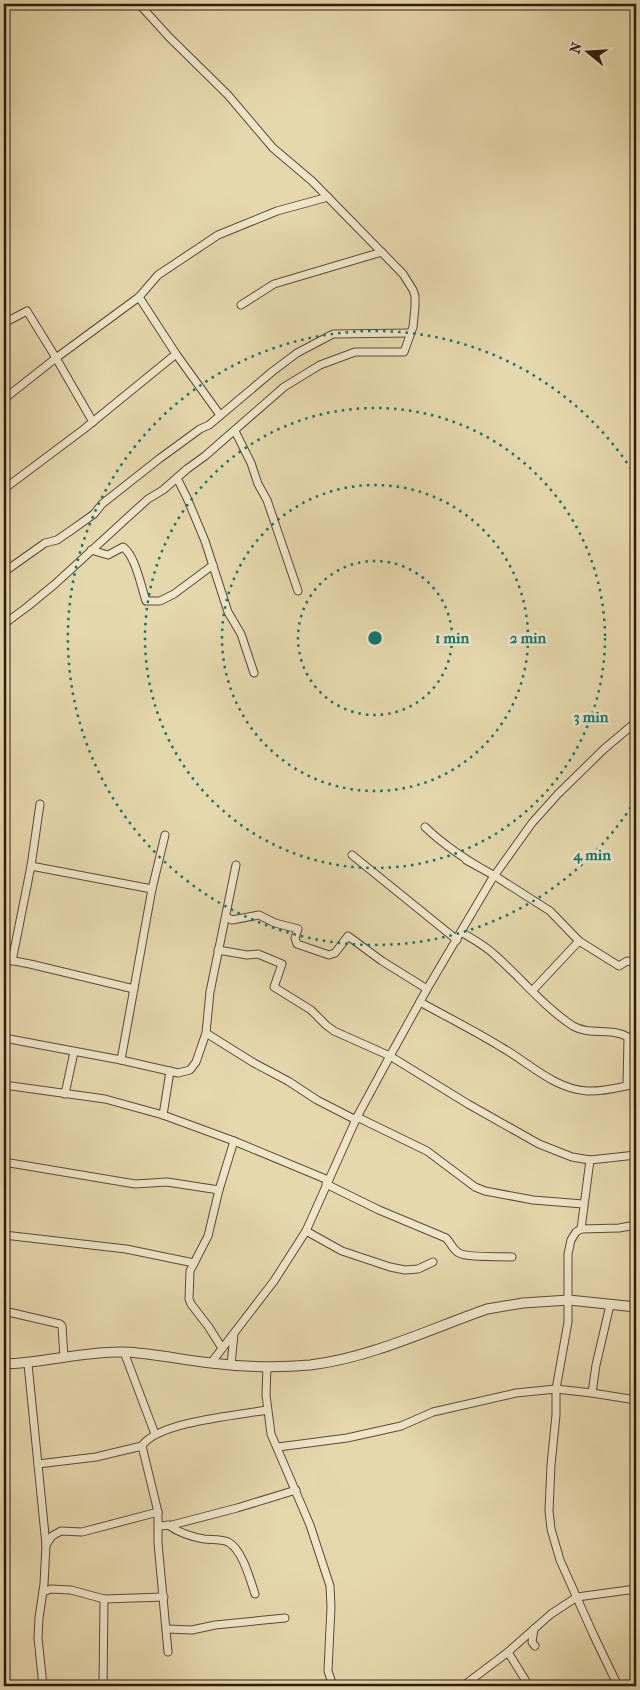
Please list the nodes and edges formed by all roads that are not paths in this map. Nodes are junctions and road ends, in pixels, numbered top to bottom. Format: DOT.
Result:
graph roads {
  1 [pos="139,4"];
  2 [pos="328,197"];
  3 [pos="382,252"];
  4 [pos="139,296"];
  5 [pos="241,305"];
  6 [pos="4,324"];
  7 [pos="411,333"];
  8 [pos="176,354"];
  9 [pos="56,358"];
  10 [pos="4,399"];
  11 [pos="220,415"];
  12 [pos="93,422"];
  13 [pos="235,431"];
  14 [pos="177,478"];
  15 [pos="4,488"];
  16 [pos="91,550"];
  17 [pos="213,566"];
  18 [pos="4,572"];
  19 [pos="298,591"];
  20 [pos="4,624"];
  21 [pos="254,673"];
  22 [pos="636,722"];
  23 [pos="40,804"];
  24 [pos="425,827"];
  25 [pos="165,835"];
  26 [pos="352,855"];
  27 [pos="236,865"];
  28 [pos="30,866"];
  29 [pos="495,876"];
  30 [pos="152,889"];
  31 [pos="226,917"];
  32 [pos="461,932"];
  33 [pos="456,940"];
  34 [pos="578,941"];
  35 [pos="218,950"];
  36 [pos="4,959"];
  37 [pos="12,961"];
  38 [pos="636,963"];
  39 [pos="134,989"];
  40 [pos="427,989"];
  41 [pos="532,990"];
  42 [pos="420,1002"];
  43 [pos="206,1033"];
  44 [pos="4,1038"];
  45 [pos="74,1052"];
  46 [pos="390,1056"];
  47 [pos="121,1060"];
  48 [pos="170,1071"];
  49 [pos="636,1084"];
  50 [pos="4,1085"];
  51 [pos="627,1085"];
  52 [pos="65,1094"];
  53 [pos="163,1115"];
  54 [pos="357,1118"];
  55 [pos="234,1141"];
  56 [pos="636,1155"];
  57 [pos="590,1160"];
  58 [pos="4,1162"];
  59 [pos="327,1182"];
  60 [pos="219,1190"];
  61 [pos="583,1204"];
  62 [pos="636,1225"];
  63 [pos="581,1229"];
  64 [pos="306,1231"];
  65 [pos="4,1235"];
  66 [pos="512,1257"];
  67 [pos="433,1262"];
  68 [pos="194,1263"];
  69 [pos="569,1300"];
  70 [pos="610,1305"];
  71 [pos="636,1307"];
  72 [pos="4,1311"];
  73 [pos="234,1334"];
  74 [pos="222,1348"];
  75 [pos="124,1352"];
  76 [pos="64,1358"];
  77 [pos="210,1363"];
  78 [pos="4,1364"];
  79 [pos="28,1364"];
  80 [pos="231,1365"];
  81 [pos="268,1366"];
  82 [pos="556,1389"];
  83 [pos="592,1393"];
  84 [pos="636,1400"];
  85 [pos="267,1410"];
  86 [pos="155,1434"];
  87 [pos="142,1446"];
  88 [pos="278,1447"];
  89 [pos="38,1464"];
  90 [pos="296,1490"];
  91 [pos="158,1512"];
  92 [pos="168,1525"];
  93 [pos="159,1526"];
  94 [pos="46,1545"];
  95 [pos="636,1589"];
  96 [pos="43,1592"];
  97 [pos="255,1594"];
  98 [pos="164,1597"];
  99 [pos="577,1597"];
  100 [pos="104,1599"];
  101 [pos="285,1618"];
  102 [pos="167,1629"];
  103 [pos="534,1629"];
  104 [pos="535,1646"];
  105 [pos="168,1652"];
  106 [pos="508,1652"];
  107 [pos="43,1686"];
  108 [pos="103,1686"];
  109 [pos="333,1686"];
  110 [pos="463,1686"];
  111 [pos="529,1686"];
  112 [pos="618,1686"];
  1 -- 2 [label="street"];
  2 -- 3 [label="street"];
  2 -- 4 [label="street"];
  3 -- 5 [label="street"];
  3 -- 7 [label="street"];
  4 -- 8 [label="street"];
  4 -- 9 [label="street"];
  6 -- 9 [label="street"];
  7 -- 11 [label="street"];
  7 -- 13 [label="street"];
  8 -- 11 [label="street"];
  8 -- 12 [label="street"];
  9 -- 10 [label="street"];
  9 -- 12 [label="street"];
  11 -- 18 [label="street"];
  12 -- 15 [label="street"];
  13 -- 14 [label="street"];
  13 -- 19 [label="street"];
  14 -- 16 [label="street"];
  14 -- 17 [label="street"];
  16 -- 17 [label="street"];
  16 -- 20 [label="street"];
  17 -- 21 [label="street"];
  22 -- 29 [label="street"];
  23 -- 28 [label="street"];
  24 -- 29 [label="street"];
  25 -- 30 [label="street"];
  26 -- 33 [label="street"];
  27 -- 31 [label="street"];
  28 -- 30 [label="street"];
  28 -- 37 [label="street"];
  29 -- 32 [label="street"];
  29 -- 34 [label="street"];
  30 -- 39 [label="street"];
  31 -- 35 [label="street"];
  31 -- 40 [label="street"];
  32 -- 33 [label="street"];
  32 -- 41 [label="street"];
  33 -- 40 [label="street"];
  34 -- 38 [label="street"];
  34 -- 41 [label="street"];
  35 -- 43 [label="street"];
  35 -- 46 [label="street"];
  36 -- 37 [label="street"];
  37 -- 39 [label="street"];
  39 -- 47 [label="street"];
  40 -- 42 [label="street"];
  41 -- 51 [label="street"];
  42 -- 46 [label="street"];
  42 -- 51 [label="street"];
  43 -- 48 [label="street"];
  43 -- 54 [label="street"];
  44 -- 45 [label="street"];
  45 -- 47 [label="street"];
  45 -- 52 [label="street"];
  46 -- 54 [label="street"];
  46 -- 57 [label="street"];
  47 -- 48 [label="street"];
  48 -- 53 [label="street"];
  49 -- 51 [label="street"];
  50 -- 52 [label="street"];
  52 -- 53 [label="street"];
  53 -- 55 [label="street"];
  54 -- 59 [label="street"];
  54 -- 61 [label="street"];
  55 -- 59 [label="street"];
  55 -- 60 [label="street"];
  56 -- 57 [label="street"];
  57 -- 61 [label="street"];
  58 -- 60 [label="street"];
  59 -- 64 [label="street"];
  59 -- 66 [label="street"];
  60 -- 68 [label="street"];
  61 -- 63 [label="street"];
  62 -- 63 [label="street"];
  63 -- 69 [label="street"];
  64 -- 67 [label="street"];
  64 -- 73 [label="street"];
  65 -- 68 [label="street"];
  68 -- 74 [label="street"];
  69 -- 70 [label="street"];
  69 -- 81 [label="street"];
  69 -- 82 [label="street"];
  70 -- 71 [label="street"];
  70 -- 83 [label="street"];
  72 -- 76 [label="street"];
  73 -- 74 [label="street"];
  73 -- 80 [label="street"];
  74 -- 77 [label="street"];
  75 -- 76 [label="street"];
  75 -- 77 [label="street"];
  75 -- 86 [label="street"];
  76 -- 79 [label="street"];
  77 -- 80 [label="street"];
  78 -- 79 [label="street"];
  79 -- 89 [label="street"];
  80 -- 81 [label="street"];
  81 -- 85 [label="street"];
  82 -- 83 [label="street"];
  82 -- 88 [label="street"];
  82 -- 99 [label="street"];
  83 -- 84 [label="street"];
  85 -- 86 [label="street"];
  85 -- 88 [label="street"];
  86 -- 87 [label="street"];
  87 -- 89 [label="street"];
  87 -- 91 [label="street"];
  88 -- 90 [label="street"];
  89 -- 94 [label="street"];
  90 -- 92 [label="street"];
  90 -- 109 [label="street"];
  91 -- 93 [label="street"];
  91 -- 94 [label="street"];
  92 -- 93 [label="street"];
  92 -- 97 [label="street"];
  93 -- 98 [label="street"];
  94 -- 96 [label="street"];
  95 -- 99 [label="street"];
  96 -- 100 [label="street"];
  96 -- 107 [label="street"];
  98 -- 100 [label="street"];
  98 -- 102 [label="street"];
  99 -- 103 [label="street"];
  99 -- 112 [label="street"];
  100 -- 108 [label="street"];
  101 -- 102 [label="street"];
  102 -- 105 [label="street"];
  103 -- 104 [label="street"];
  103 -- 106 [label="street"];
  106 -- 110 [label="street"];
  106 -- 111 [label="street"];
}
